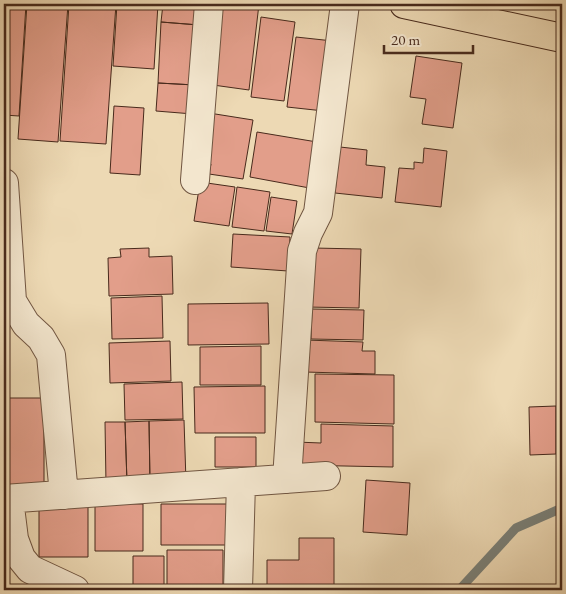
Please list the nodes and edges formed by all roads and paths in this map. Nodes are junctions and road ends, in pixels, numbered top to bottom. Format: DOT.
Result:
graph roads {
  1 [pos="209,4"];
  2 [pos="345,4"];
  3 [pos="404,4"];
  4 [pos="562,38"];
  5 [pos="195,180"];
  6 [pos="4,183"];
  7 [pos="326,476"];
  8 [pos="287,479"];
  9 [pos="241,482"];
  10 [pos="64,495"];
  11 [pos="6,499"];
  12 [pos="75,590"];
  13 [pos="238,590"];
  1 -- 5 [label="street"];
  2 -- 8 [label="street"];
  3 -- 4 [label="main road"];
  6 -- 10 [label="street"];
  7 -- 8 [label="street"];
  8 -- 9 [label="street"];
  9 -- 10 [label="street"];
  9 -- 13 [label="street"];
  10 -- 11 [label="street"];
  11 -- 12 [label="street"];
}
